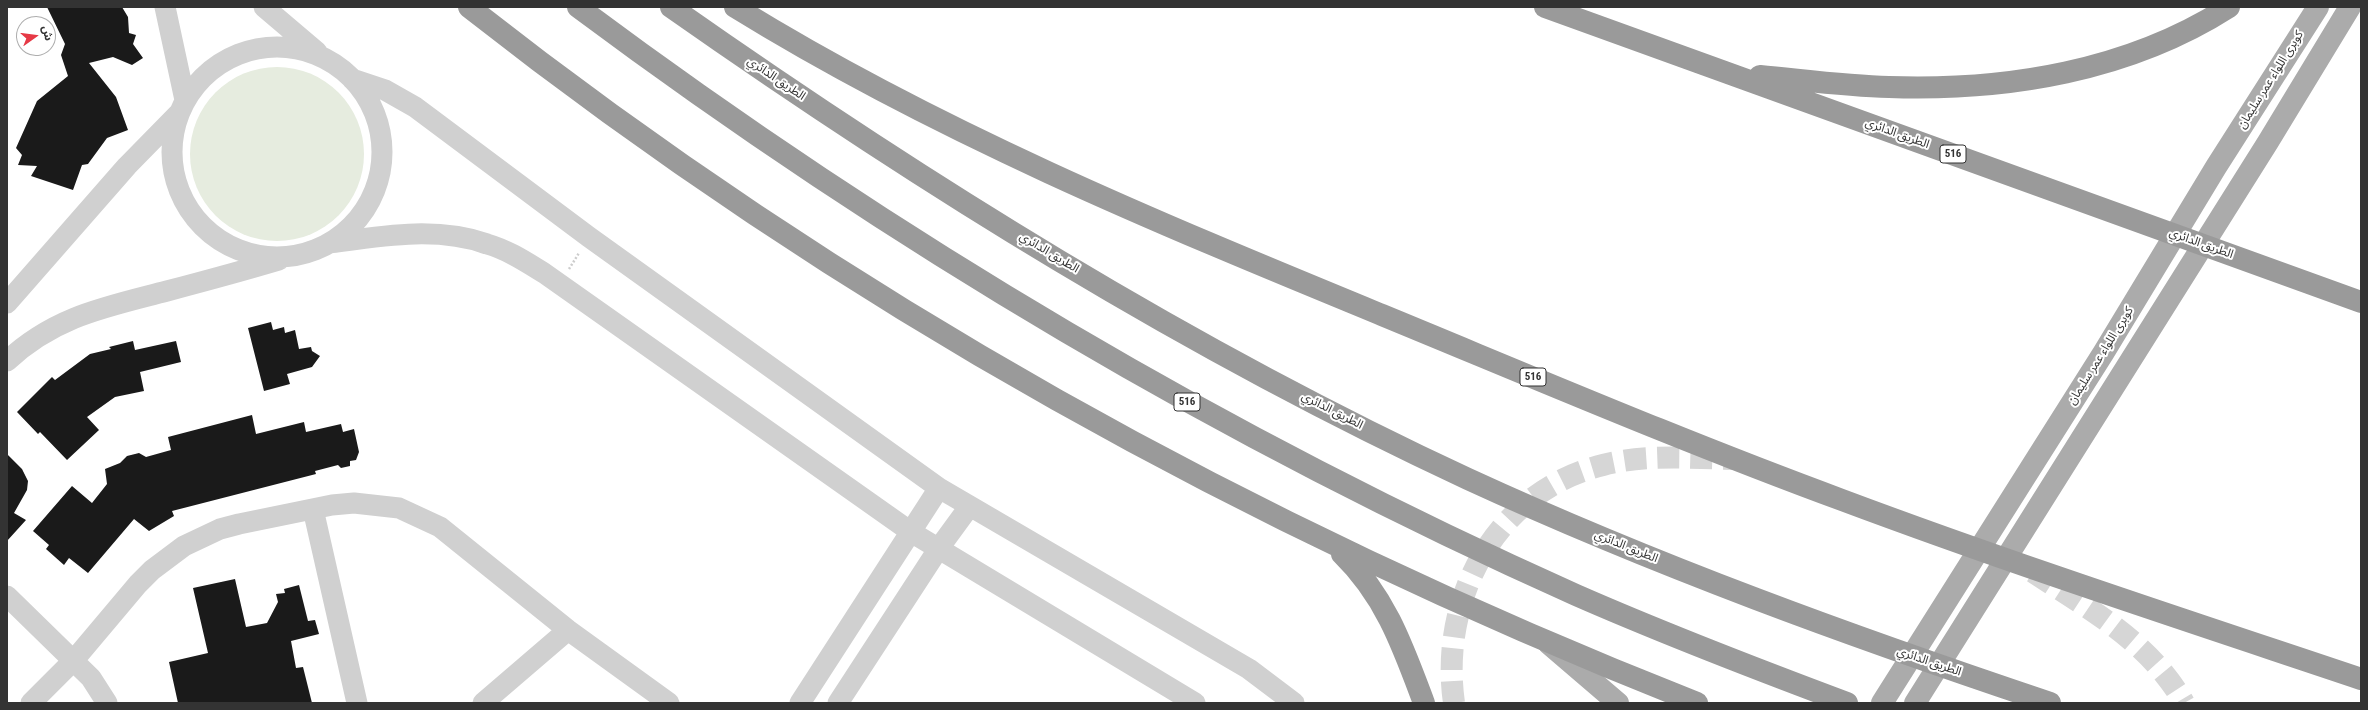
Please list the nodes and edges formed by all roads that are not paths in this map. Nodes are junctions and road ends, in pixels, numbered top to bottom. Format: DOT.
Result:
graph roads {
  1 [pos="165,7"];
  2 [pos="264,7"];
  3 [pos="468,7"];
  4 [pos="578,7"];
  5 [pos="671,7"];
  6 [pos="735,7"];
  7 [pos="1545,7"];
  8 [pos="2229,7"];
  9 [pos="2318,7"];
  10 [pos="2350,7"];
  11 [pos="323,57"];
  12 [pos="1729,73"];
  13 [pos="352,79"];
  14 [pos="182,107"];
  15 [pos="330,243"];
  16 [pos="296,256"];
  17 [pos="2361,302"];
  18 [pos="7,304"];
  19 [pos="7,361"];
  20 [pos="939,488"];
  21 [pos="969,507"];
  22 [pos="313,509"];
  23 [pos="911,532"];
  24 [pos="1332,545"];
  25 [pos="939,548"];
  26 [pos="7,596"];
  27 [pos="568,630"];
  28 [pos="1547,642"];
  29 [pos="74,660"];
  30 [pos="2361,679"];
  31 [pos="31,703"];
  32 [pos="107,703"];
  33 [pos="357,703"];
  34 [pos="483,703"];
  35 [pos="669,703"];
  36 [pos="800,703"];
  37 [pos="838,703"];
  38 [pos="1195,703"];
  39 [pos="1294,703"];
  40 [pos="1424,703"];
  41 [pos="1618,703"];
  42 [pos="1697,703"];
  43 [pos="1847,703"];
  44 [pos="1882,703"];
  45 [pos="1915,703"];
  46 [pos="2050,703"];
  1 -- 14 [label="street"];
  2 -- 11 [label="street"];
  3 -- 24 [label="highway"];
  4 -- 43 [label="highway, 516"];
  5 -- 46 [label="highway, الطريق الدائري"];
  6 -- 30 [label="highway, 516"];
  7 -- 12 [label="highway, الطريق الدائري / 516"];
  8 -- 12 [label="highway"];
  9 -- 44 [label="main road, كوبرى اللواء عمر سليمان"];
  10 -- 45 [label="main road"];
  11 -- 13 [label="street"];
  11 -- 14 [label="street"];
  12 -- 17 [label="highway, الطريق الدائري / 516"];
  13 -- 15 [label="street"];
  13 -- 20 [label="street"];
  14 -- 16 [label="street"];
  14 -- 18 [label="street"];
  15 -- 16 [label="street"];
  15 -- 23 [label="street"];
  16 -- 19 [label="street"];
  20 -- 21 [label="street"];
  20 -- 23 [label="street"];
  21 -- 25 [label="street"];
  21 -- 39 [label="street"];
  22 -- 27 [label="street"];
  22 -- 29 [label="street"];
  22 -- 33 [label="street"];
  23 -- 25 [label="street"];
  23 -- 36 [label="street"];
  24 -- 28 [label="highway"];
  24 -- 40 [label="highway"];
  25 -- 37 [label="street"];
  25 -- 38 [label="street"];
  26 -- 29 [label="street"];
  27 -- 34 [label="street"];
  27 -- 35 [label="street"];
  28 -- 41 [label="main road"];
  28 -- 42 [label="highway"];
  29 -- 31 [label="street"];
  29 -- 32 [label="street"];
}
